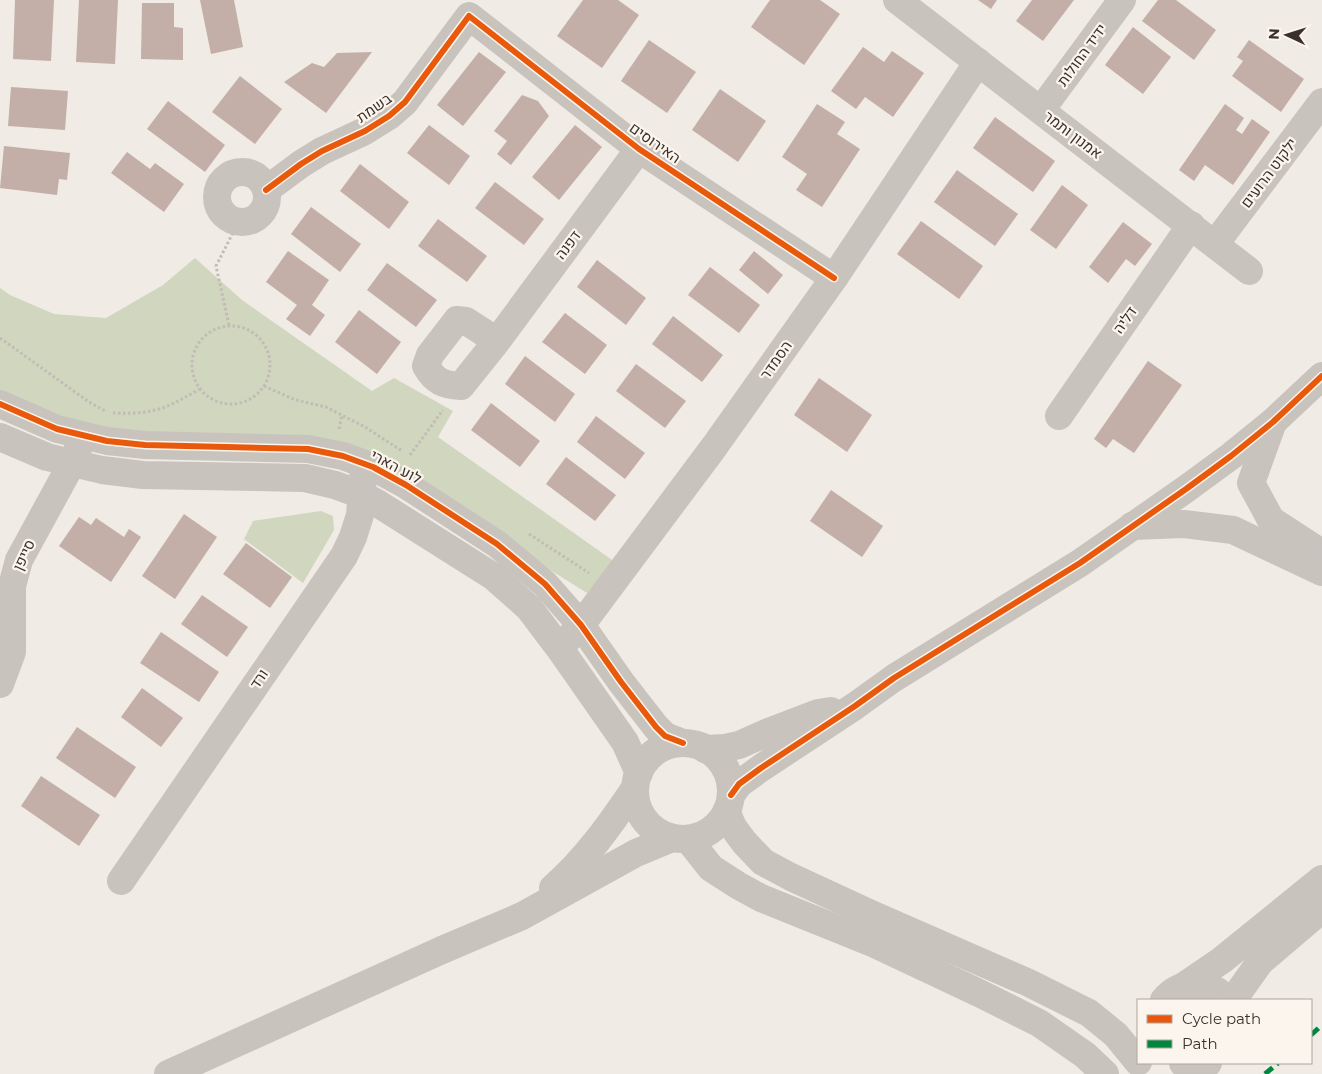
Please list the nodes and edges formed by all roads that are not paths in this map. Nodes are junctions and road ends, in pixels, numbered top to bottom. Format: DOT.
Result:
graph roads {
  1 [pos="898,0"];
  2 [pos="1122,0"];
  3 [pos="469,16"];
  4 [pos="978,62"];
  5 [pos="1322,102"];
  6 [pos="1041,110"];
  7 [pos="639,149"];
  8 [pos="266,190"];
  9 [pos="1191,226"];
  10 [pos="1215,244"];
  11 [pos="1249,270"];
  12 [pos="834,278"];
  13 [pos="497,340"];
  14 [pos="1322,376"];
  15 [pos="0,404"];
  16 [pos="1059,416"];
  17 [pos="1273,422"];
  18 [pos="83,435"];
  19 [pos="0,437"];
  20 [pos="72,463"];
  21 [pos="364,463"];
  22 [pos="362,495"];
  23 [pos="1132,526"];
  24 [pos="1322,552"];
  25 [pos="1322,572"];
  26 [pos="581,625"];
  27 [pos="560,649"];
  28 [pos="0,684"];
  29 [pos="855,706"];
  30 [pos="694,746"];
  31 [pos="637,780"];
  32 [pos="729,802"];
  33 [pos="680,839"];
  34 [pos="1322,880"];
  35 [pos="121,882"];
  36 [pos="1322,909"];
  37 [pos="522,916"];
  38 [pos="1174,993"];
  39 [pos="1226,999"];
  40 [pos="1234,999"];
  41 [pos="1137,1060"];
  42 [pos="1141,1064"];
  43 [pos="206,1066"];
  44 [pos="168,1074"];
  45 [pos="1105,1074"];
  46 [pos="1149,1074"];
  1 -- 4 [label="street, אמנון ותמר"];
  2 -- 6 [label="street, ידיד החולות"];
  3 -- 7 [label="street, האירוסים"];
  3 -- 8 [label="street, בשמת"];
  4 -- 6 [label="street, אמנון ותמר"];
  4 -- 12 [label="street, הסמדר"];
  5 -- 10 [label="street, ילקוט הרועים"];
  6 -- 9 [label="street, אמנון ותמר"];
  7 -- 12 [label="street, האירוסים"];
  7 -- 13 [label="street, דפנה"];
  8 -- 8 [label="street"];
  9 -- 10 [label="street, אמנון ותמר"];
  9 -- 16 [label="street, דליה"];
  10 -- 11 [label="street, אמנון ותמר"];
  12 -- 26 [label="street, הסמדר"];
  13 -- 13 [label="street, דפנה"];
  14 -- 17 [label="street"];
  15 -- 18 [label="street, לוע הארי"];
  17 -- 23 [label="street"];
  17 -- 24 [label="street"];
  18 -- 20 [label="street, סייפן"];
  18 -- 21 [label="street, לוע הארי"];
  19 -- 20 [label="street"];
  20 -- 22 [label="street"];
  20 -- 28 [label="street, סייפן"];
  21 -- 22 [label="street, ורד"];
  21 -- 26 [label="street, לוע הארי"];
  22 -- 27 [label="street"];
  22 -- 35 [label="street, ורד"];
  23 -- 25 [label="street"];
  23 -- 29 [label="street"];
  26 -- 27 [label="street, הסמדר"];
  26 -- 30 [label="street, לוע הארי"];
  27 -- 31 [label="street"];
  29 -- 30 [label="street"];
  29 -- 32 [label="street"];
  30 -- 31 [label="street"];
  30 -- 32 [label="street"];
  31 -- 33 [label="street"];
  31 -- 37 [label="street"];
  32 -- 33 [label="street"];
  32 -- 41 [label="street"];
  33 -- 37 [label="street"];
  33 -- 45 [label="street"];
  34 -- 38 [label="street"];
  36 -- 40 [label="street"];
  37 -- 43 [label="street"];
  38 -- 39 [label="street"];
  42 -- 46 [label="street"];
  43 -- 44 [label="street"];
}
